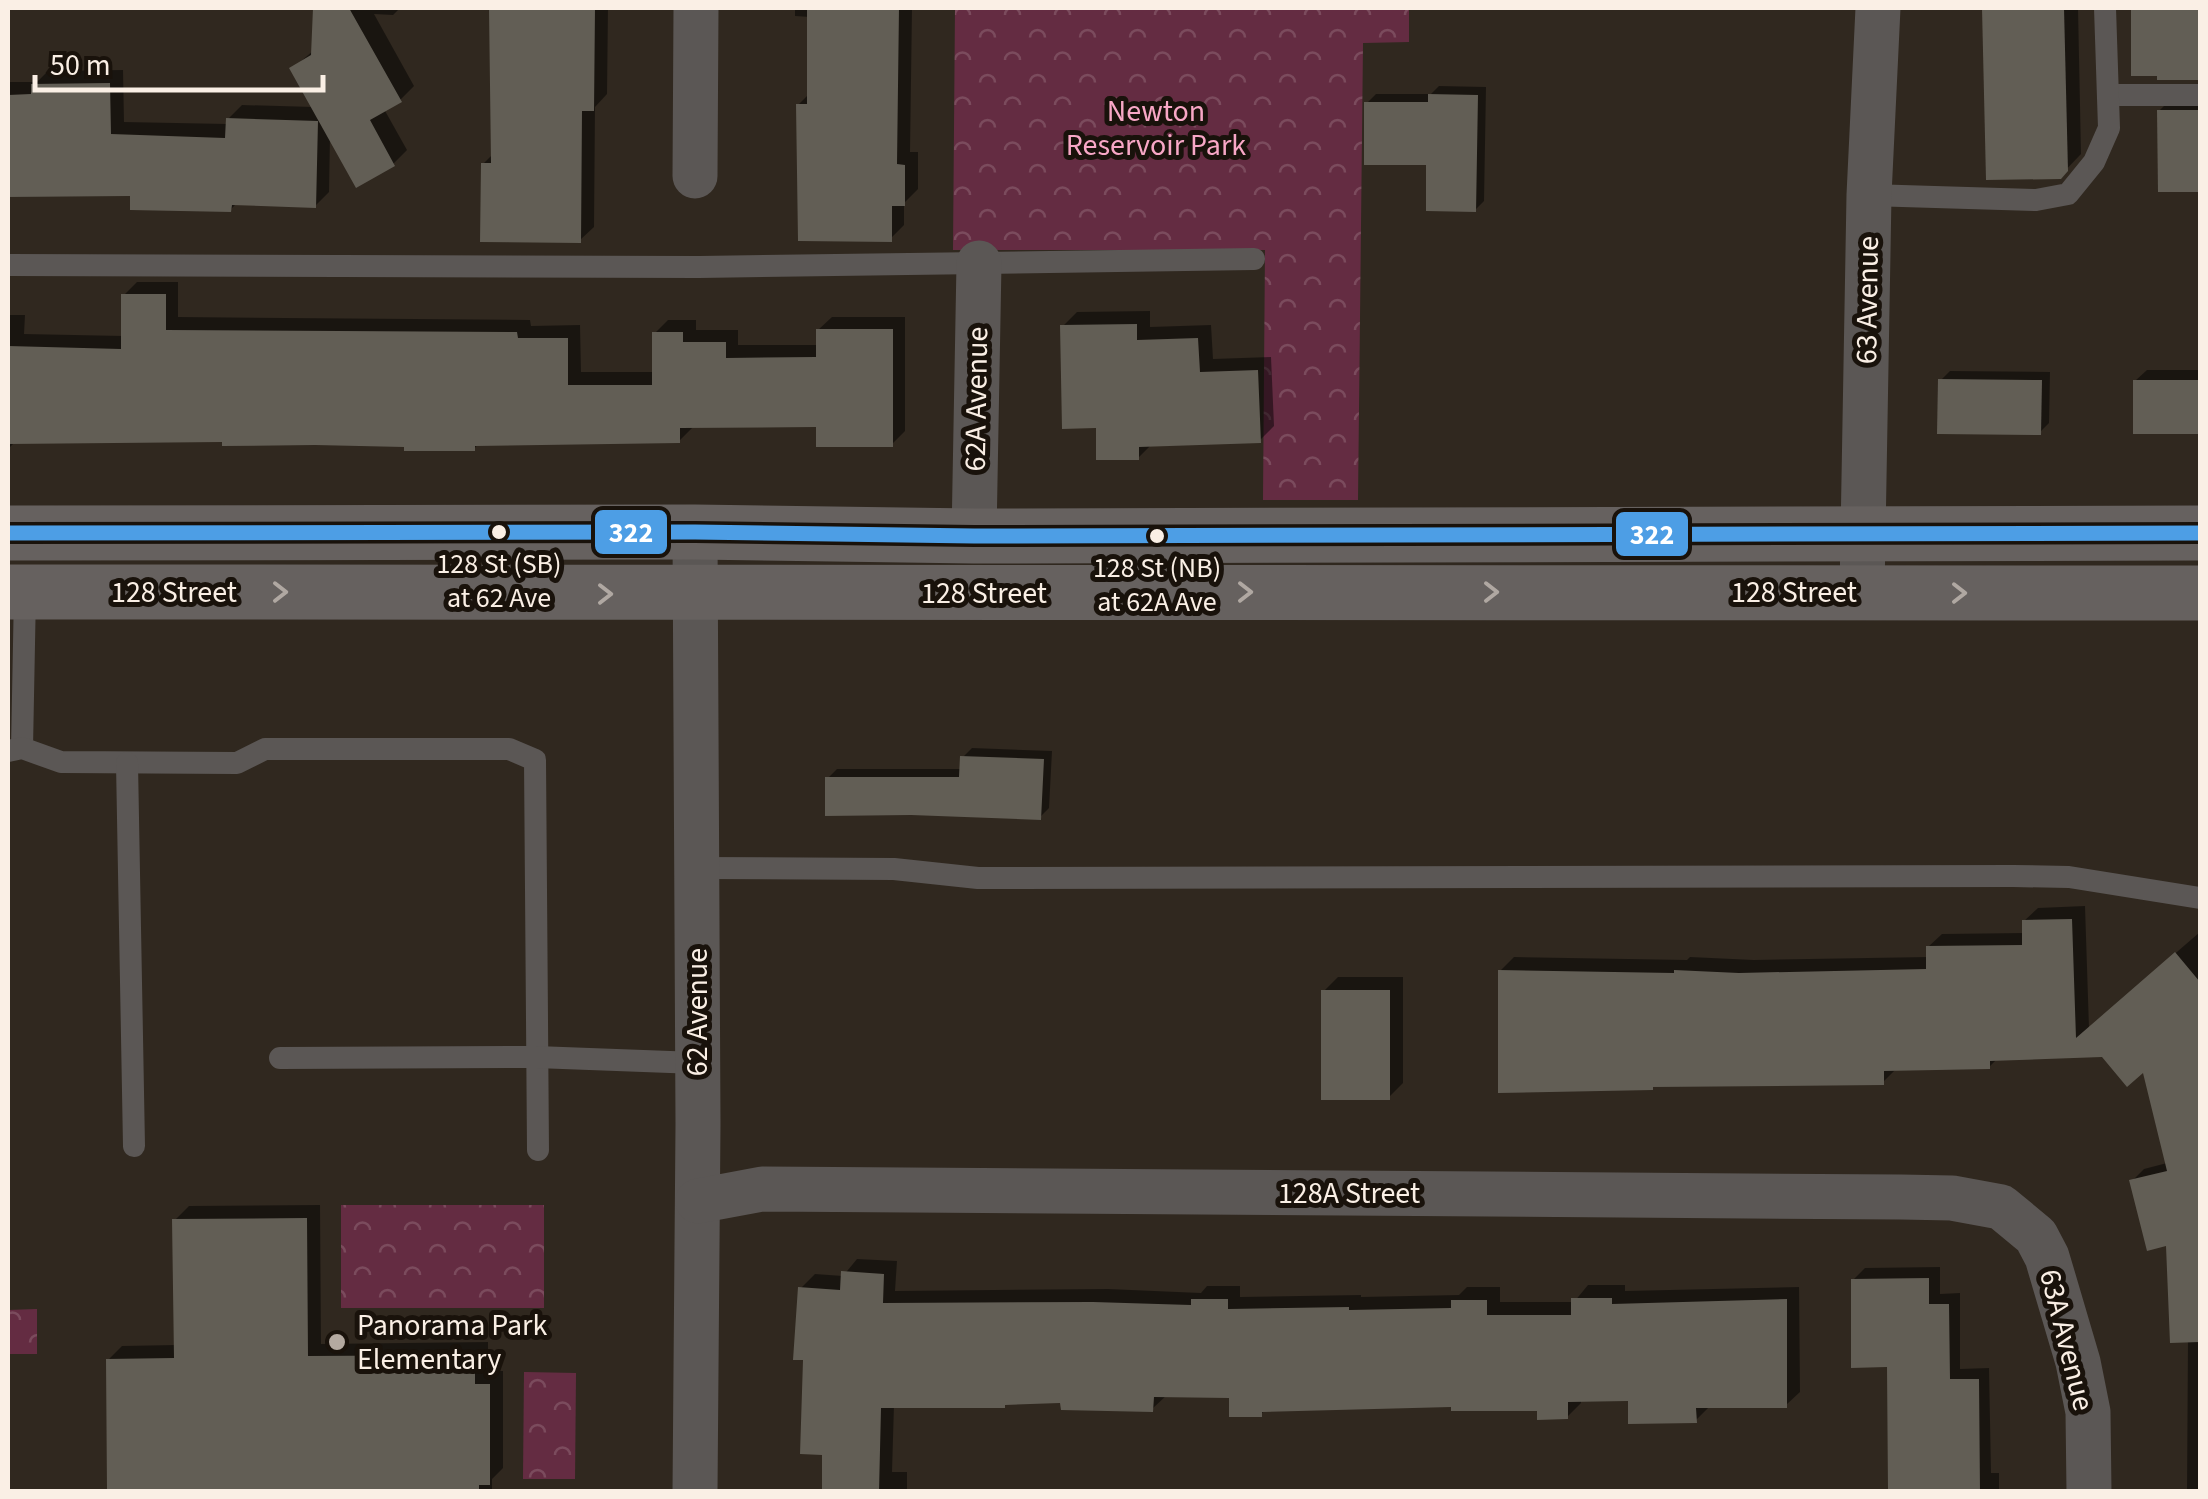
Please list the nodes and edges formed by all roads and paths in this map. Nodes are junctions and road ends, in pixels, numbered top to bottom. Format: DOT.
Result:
graph roads {
  1 [pos="696,8"];
  2 [pos="1878,8"];
  3 [pos="2104,8"];
  4 [pos="2109,95"];
  5 [pos="2200,95"];
  6 [pos="695,176"];
  7 [pos="1870,195"];
  8 [pos="1254,259"];
  9 [pos="979,263"];
  10 [pos="8,264"];
  11 [pos="8,532"];
  12 [pos="695,532"];
  13 [pos="1862,532"];
  14 [pos="2200,532"];
  15 [pos="974,536"];
  16 [pos="16,592"];
  17 [pos="1862,592"];
  18 [pos="2200,593"];
  19 [pos="695,594"];
  20 [pos="14,749"];
  21 [pos="128,763"];
  22 [pos="697,868"];
  23 [pos="2200,898"];
  24 [pos="536,1057"];
  25 [pos="280,1058"];
  26 [pos="697,1063"];
  27 [pos="134,1146"];
  28 [pos="538,1150"];
  29 [pos="698,1200"];
  30 [pos="2001,1207"];
  31 [pos="695,1492"];
  32 [pos="2089,1492"];
  1 -- 6 [label="street"];
  2 -- 7 [label="street, 63 Avenue"];
  3 -- 4 [label="lane"];
  4 -- 5 [label="lane"];
  4 -- 7 [label="lane"];
  7 -- 13 [label="street, 63 Avenue"];
  8 -- 9 [label="lane"];
  9 -- 10 [label="lane"];
  9 -- 15 [label="street, 62A Avenue"];
  11 -- 12 [label="main road, 128 Street"];
  12 -- 15 [label="main road, 128 Street"];
  12 -- 19 [label="street, 62 Avenue"];
  13 -- 14 [label="main road, 128 Street"];
  13 -- 15 [label="main road, 128 Street"];
  13 -- 17 [label="street, 63 Avenue"];
  16 -- 19 [label="main road, 128 Street, one-way"];
  16 -- 20 [label="lane"];
  17 -- 18 [label="main road, 128 Street, one-way"];
  19 -- 17 [label="main road, 128 Street, one-way"];
  19 -- 22 [label="street, 62 Avenue"];
  20 -- 21 [label="lane"];
  21 -- 24 [label="lane"];
  21 -- 27 [label="lane"];
  22 -- 23 [label="lane"];
  22 -- 26 [label="street, 62 Avenue"];
  24 -- 25 [label="lane"];
  24 -- 26 [label="lane"];
  24 -- 28 [label="lane"];
  26 -- 29 [label="street, 62 Avenue"];
  29 -- 30 [label="street, 128A Street"];
  29 -- 31 [label="street, 62 Avenue"];
  30 -- 32 [label="street, 63A Avenue"];
}
